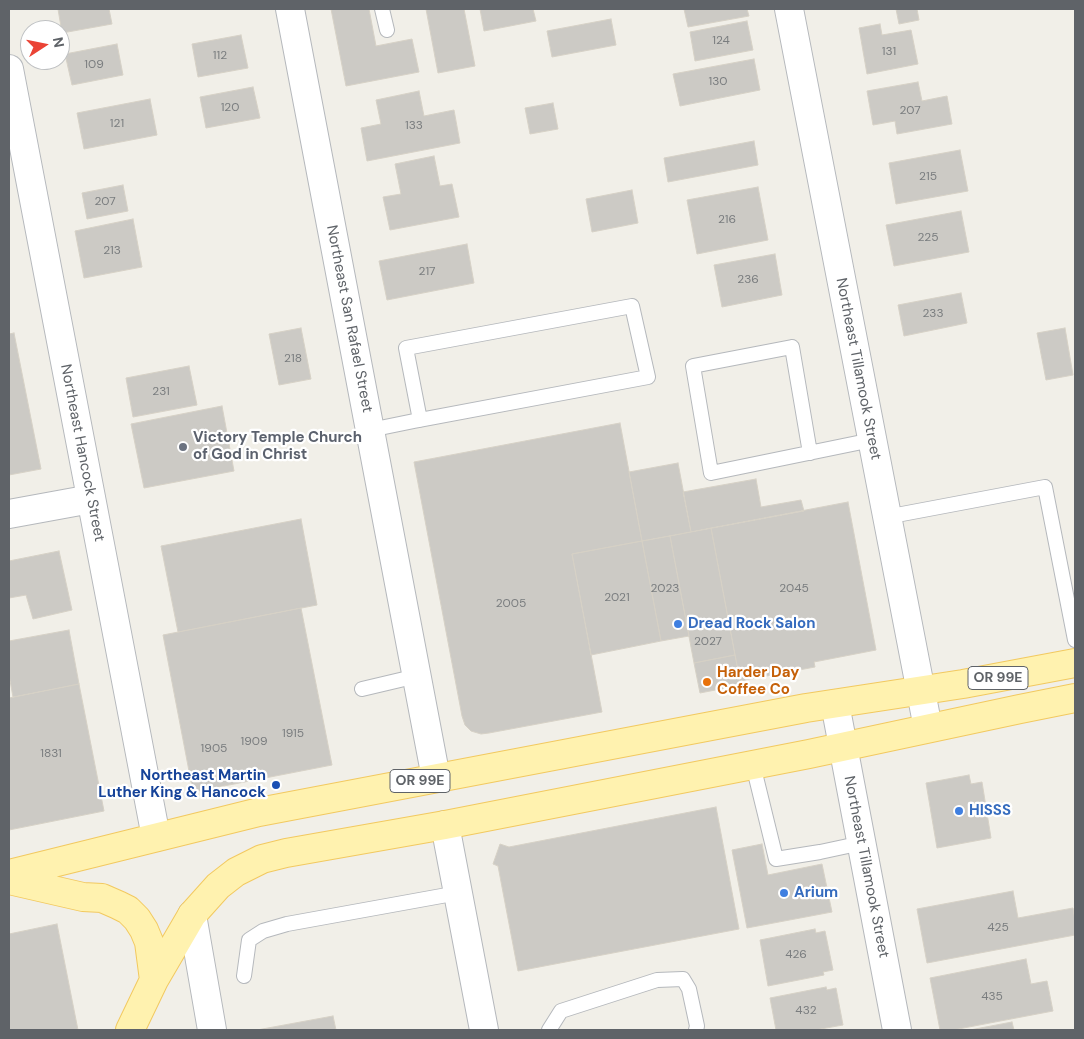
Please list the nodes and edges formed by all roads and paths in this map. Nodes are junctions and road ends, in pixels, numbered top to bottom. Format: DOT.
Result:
graph roads {
  1 [pos="290,9"];
  2 [pos="382,9"];
  3 [pos="789,9"];
  4 [pos="387,30"];
  5 [pos="9,69"];
  6 [pos="16,143"];
  7 [pos="420,420"];
  8 [pos="370,430"];
  9 [pos="872,440"];
  10 [pos="810,452"];
  11 [pos="91,500"];
  12 [pos="9,514"];
  13 [pos="886,517"];
  14 [pos="1075,640"];
  15 [pos="1075,663"];
  16 [pos="417,676"];
  17 [pos="362,689"];
  18 [pos="921,691"];
  19 [pos="1075,698"];
  20 [pos="835,704"];
  21 [pos="928,728"];
  22 [pos="843,747"];
  23 [pos="753,765"];
  24 [pos="436,778"];
  25 [pos="445,824"];
  26 [pos="156,837"];
  27 [pos="862,843"];
  28 [pos="9,874"];
  29 [pos="9,880"];
  30 [pos="458,892"];
  31 [pos="192,915"];
  32 [pos="244,976"];
  33 [pos="154,980"];
  34 [pos="130,1030"];
  35 [pos="212,1030"];
  36 [pos="484,1030"];
  37 [pos="549,1030"];
  38 [pos="696,1030"];
  39 [pos="897,1030"];
  1 -- 8 [label="street, Northeast San Rafael Street"];
  2 -- 4 [label="lane"];
  3 -- 9 [label="street, Northeast Tillamook Street"];
  5 -- 6 [label="street, Northeast Hancock Street"];
  6 -- 11 [label="street, Northeast Hancock Street"];
  7 -- 7 [label="lane"];
  7 -- 8 [label="lane"];
  8 -- 16 [label="street, Northeast San Rafael Street"];
  9 -- 10 [label="lane"];
  9 -- 13 [label="street, Northeast Tillamook Street"];
  10 -- 10 [label="lane"];
  11 -- 12 [label="street"];
  11 -- 26 [label="street, Northeast Hancock Street"];
  13 -- 14 [label="lane"];
  13 -- 18 [label="street, Northeast Tillamook Street"];
  15 -- 18 [label="main road, OR 99E"];
  16 -- 17 [label="lane"];
  16 -- 24 [label="street, Northeast San Rafael Street"];
  18 -- 20 [label="main road, OR 99E"];
  18 -- 21 [label="street, Northeast Tillamook Street"];
  19 -- 21 [label="main road, OR 99E"];
  20 -- 22 [label="street, Northeast Tillamook Street"];
  20 -- 24 [label="main road, OR 99E"];
  21 -- 22 [label="main road, OR 99E"];
  22 -- 23 [label="main road, OR 99E"];
  22 -- 27 [label="street, Northeast Tillamook Street"];
  23 -- 25 [label="main road, OR 99E"];
  23 -- 27 [label="lane"];
  24 -- 26 [label="main road, OR 99E"];
  25 -- 30 [label="street"];
  25 -- 31 [label="main road, OR 99E"];
  26 -- 28 [label="main road, OR 99E"];
  27 -- 39 [label="street, Northeast Tillamook Street"];
  29 -- 33 [label="main road"];
  30 -- 32 [label="lane"];
  30 -- 36 [label="street"];
  31 -- 33 [label="main road, OR 99E"];
  31 -- 35 [label="street"];
  33 -- 34 [label="main road, OR 99E"];
  37 -- 38 [label="lane"];
}
